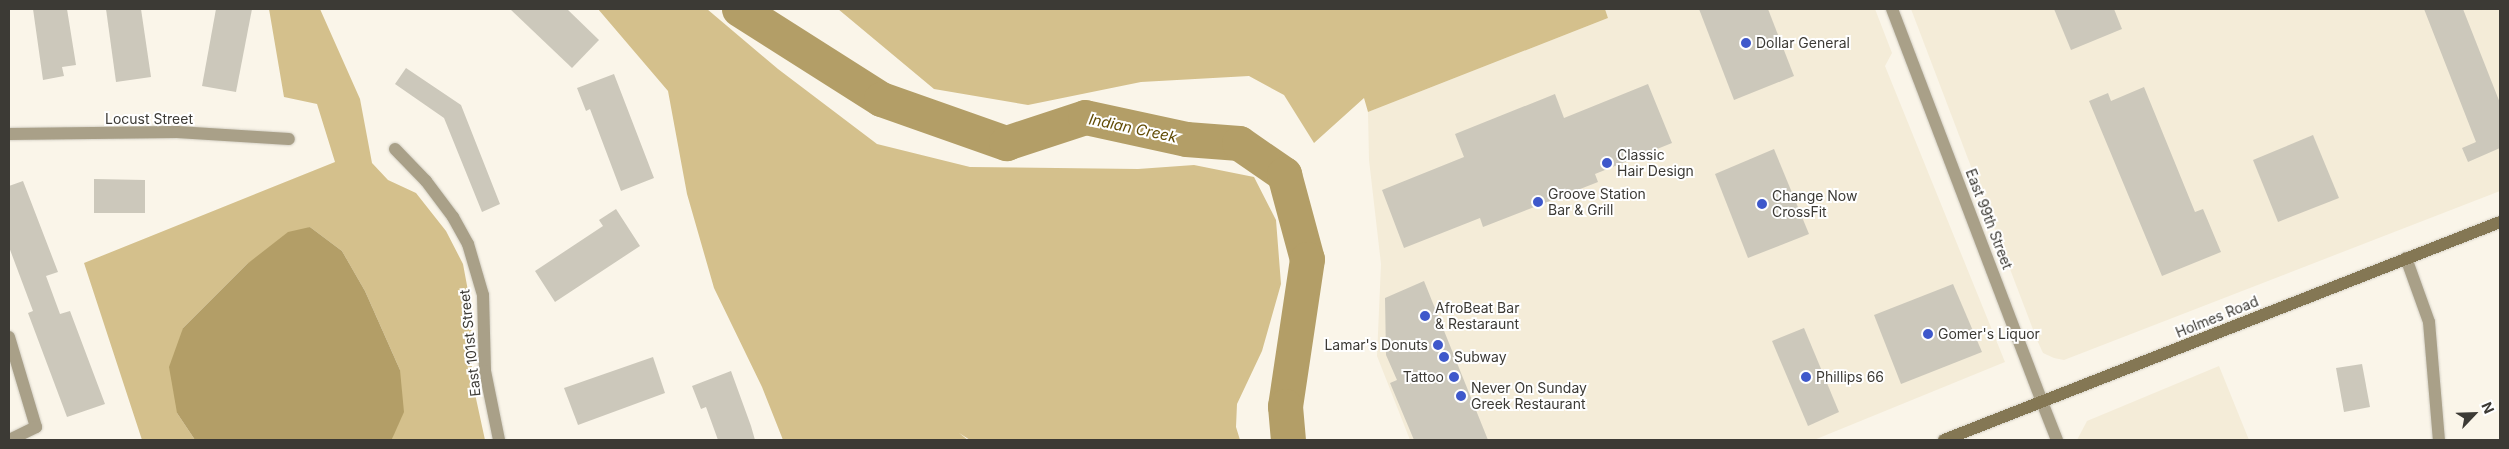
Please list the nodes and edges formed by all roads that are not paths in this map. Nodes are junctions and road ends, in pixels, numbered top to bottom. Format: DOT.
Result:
graph roads {
  1 [pos="1892,9"];
  2 [pos="9,134"];
  3 [pos="290,139"];
  4 [pos="395,149"];
  5 [pos="2500,222"];
  6 [pos="2406,258"];
  7 [pos="9,337"];
  8 [pos="2042,402"];
  9 [pos="9,440"];
  10 [pos="499,440"];
  11 [pos="1944,440"];
  12 [pos="2057,440"];
  13 [pos="2439,440"];
  1 -- 8 [label="street, East 99th Street"];
  2 -- 3 [label="street, Locust Street"];
  4 -- 10 [label="street, East 101st Street"];
  5 -- 6 [label="main road, Holmes Road"];
  6 -- 8 [label="main road, Holmes Road"];
  6 -- 13 [label="street"];
  7 -- 9 [label="street"];
  8 -- 11 [label="main road, Holmes Road"];
  8 -- 12 [label="street, East 99th Street"];
}
